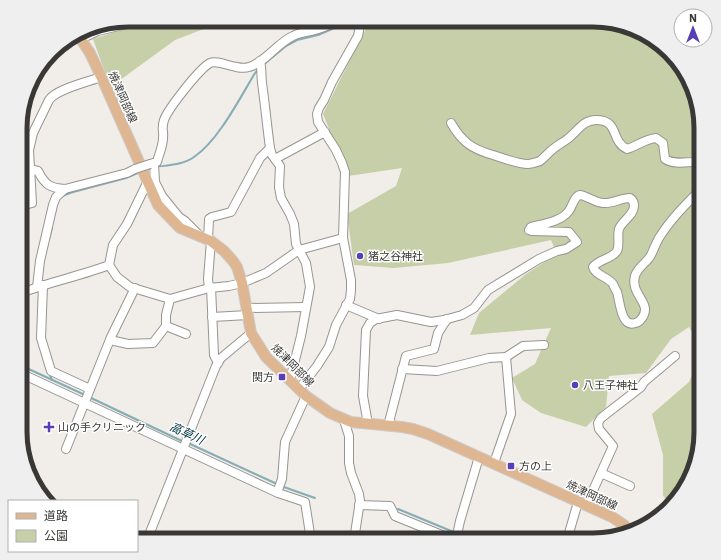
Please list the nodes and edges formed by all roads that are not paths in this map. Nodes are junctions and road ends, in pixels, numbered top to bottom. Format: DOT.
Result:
graph roads {
  1 [pos="326,27"];
  2 [pos="360,27"];
  3 [pos="81,39"];
  4 [pos="260,61"];
  5 [pos="101,77"];
  6 [pos="451,123"];
  7 [pos="325,132"];
  8 [pos="270,148"];
  9 [pos="275,158"];
  10 [pos="694,162"];
  11 [pos="152,163"];
  12 [pos="29,169"];
  13 [pos="147,183"];
  14 [pos="65,189"];
  15 [pos="694,197"];
  16 [pos="27,204"];
  17 [pos="343,238"];
  18 [pos="207,240"];
  19 [pos="299,250"];
  20 [pos="109,265"];
  21 [pos="242,283"];
  22 [pos="40,286"];
  23 [pos="210,287"];
  24 [pos="135,288"];
  25 [pos="27,291"];
  26 [pos="170,299"];
  27 [pos="346,305"];
  28 [pos="306,307"];
  29 [pos="247,311"];
  30 [pos="212,316"];
  31 [pos="379,319"];
  32 [pos="447,319"];
  33 [pos="166,326"];
  34 [pos="186,334"];
  35 [pos="251,334"];
  36 [pos="110,340"];
  37 [pos="544,346"];
  38 [pos="675,356"];
  39 [pos="506,357"];
  40 [pos="218,363"];
  41 [pos="402,369"];
  42 [pos="27,376"];
  43 [pos="290,380"];
  44 [pos="89,391"];
  45 [pos="303,393"];
  46 [pos="85,402"];
  47 [pos="344,420"];
  48 [pos="368,424"];
  49 [pos="388,426"];
  50 [pos="184,448"];
  51 [pos="66,449"];
  52 [pos="479,457"];
  53 [pos="494,463"];
  54 [pos="601,473"];
  55 [pos="630,486"];
  56 [pos="278,490"];
  57 [pos="582,504"];
  58 [pos="359,505"];
  59 [pos="626,527"];
  60 [pos="150,533"];
  61 [pos="310,533"];
  62 [pos="355,533"];
  63 [pos="447,533"];
  64 [pos="457,533"];
  65 [pos="570,533"];
  1 -- 4 [label="street"];
  2 -- 7 [label="street"];
  3 -- 5 [label="main road, 焼津岡部線"];
  4 -- 8 [label="street"];
  4 -- 11 [label="street"];
  5 -- 12 [label="street"];
  5 -- 13 [label="main road, 焼津岡部線"];
  6 -- 10 [label="street"];
  7 -- 9 [label="street"];
  7 -- 17 [label="street"];
  8 -- 9 [label="street"];
  8 -- 18 [label="street"];
  9 -- 19 [label="street"];
  11 -- 14 [label="street, bridge"];
  11 -- 18 [label="street"];
  12 -- 14 [label="street"];
  12 -- 16 [label="street"];
  13 -- 18 [label="main road, 焼津岡部線"];
  13 -- 20 [label="street"];
  14 -- 22 [label="street"];
  15 -- 32 [label="street"];
  17 -- 19 [label="street"];
  17 -- 27 [label="street"];
  18 -- 21 [label="main road, 焼津岡部線"];
  18 -- 23 [label="street"];
  19 -- 21 [label="street"];
  19 -- 28 [label="street"];
  20 -- 22 [label="street"];
  20 -- 24 [label="street"];
  21 -- 23 [label="street"];
  21 -- 29 [label="main road, 焼津岡部線"];
  22 -- 25 [label="street"];
  22 -- 44 [label="street"];
  23 -- 26 [label="street"];
  23 -- 30 [label="street"];
  24 -- 26 [label="street"];
  24 -- 36 [label="street"];
  26 -- 33 [label="street"];
  27 -- 31 [label="street"];
  27 -- 45 [label="street"];
  28 -- 29 [label="street"];
  28 -- 43 [label="street"];
  29 -- 30 [label="street"];
  29 -- 35 [label="main road, 焼津岡部線"];
  30 -- 40 [label="street"];
  31 -- 32 [label="street"];
  31 -- 48 [label="street"];
  32 -- 41 [label="street"];
  33 -- 34 [label="street"];
  33 -- 36 [label="street"];
  35 -- 40 [label="street"];
  35 -- 43 [label="main road, 焼津岡部線"];
  36 -- 44 [label="street"];
  37 -- 39 [label="street"];
  38 -- 54 [label="street"];
  39 -- 41 [label="street"];
  39 -- 53 [label="street"];
  40 -- 50 [label="street"];
  41 -- 49 [label="street"];
  42 -- 46 [label="street"];
  43 -- 45 [label="main road, 焼津岡部線"];
  44 -- 46 [label="street"];
  45 -- 47 [label="main road, 焼津岡部線"];
  45 -- 56 [label="street"];
  46 -- 50 [label="street"];
  46 -- 51 [label="street"];
  47 -- 48 [label="main road, 焼津岡部線"];
  47 -- 58 [label="street"];
  48 -- 49 [label="main road, 焼津岡部線"];
  49 -- 52 [label="main road, 焼津岡部線"];
  50 -- 60 [label="street"];
  50 -- 61 [label="street"];
  52 -- 53 [label="main road, 焼津岡部線"];
  52 -- 64 [label="street"];
  53 -- 57 [label="main road, 焼津岡部線"];
  54 -- 55 [label="street"];
  54 -- 57 [label="street"];
  57 -- 59 [label="main road, 焼津岡部線"];
  57 -- 65 [label="street"];
  58 -- 62 [label="street"];
  58 -- 63 [label="street"];
}
